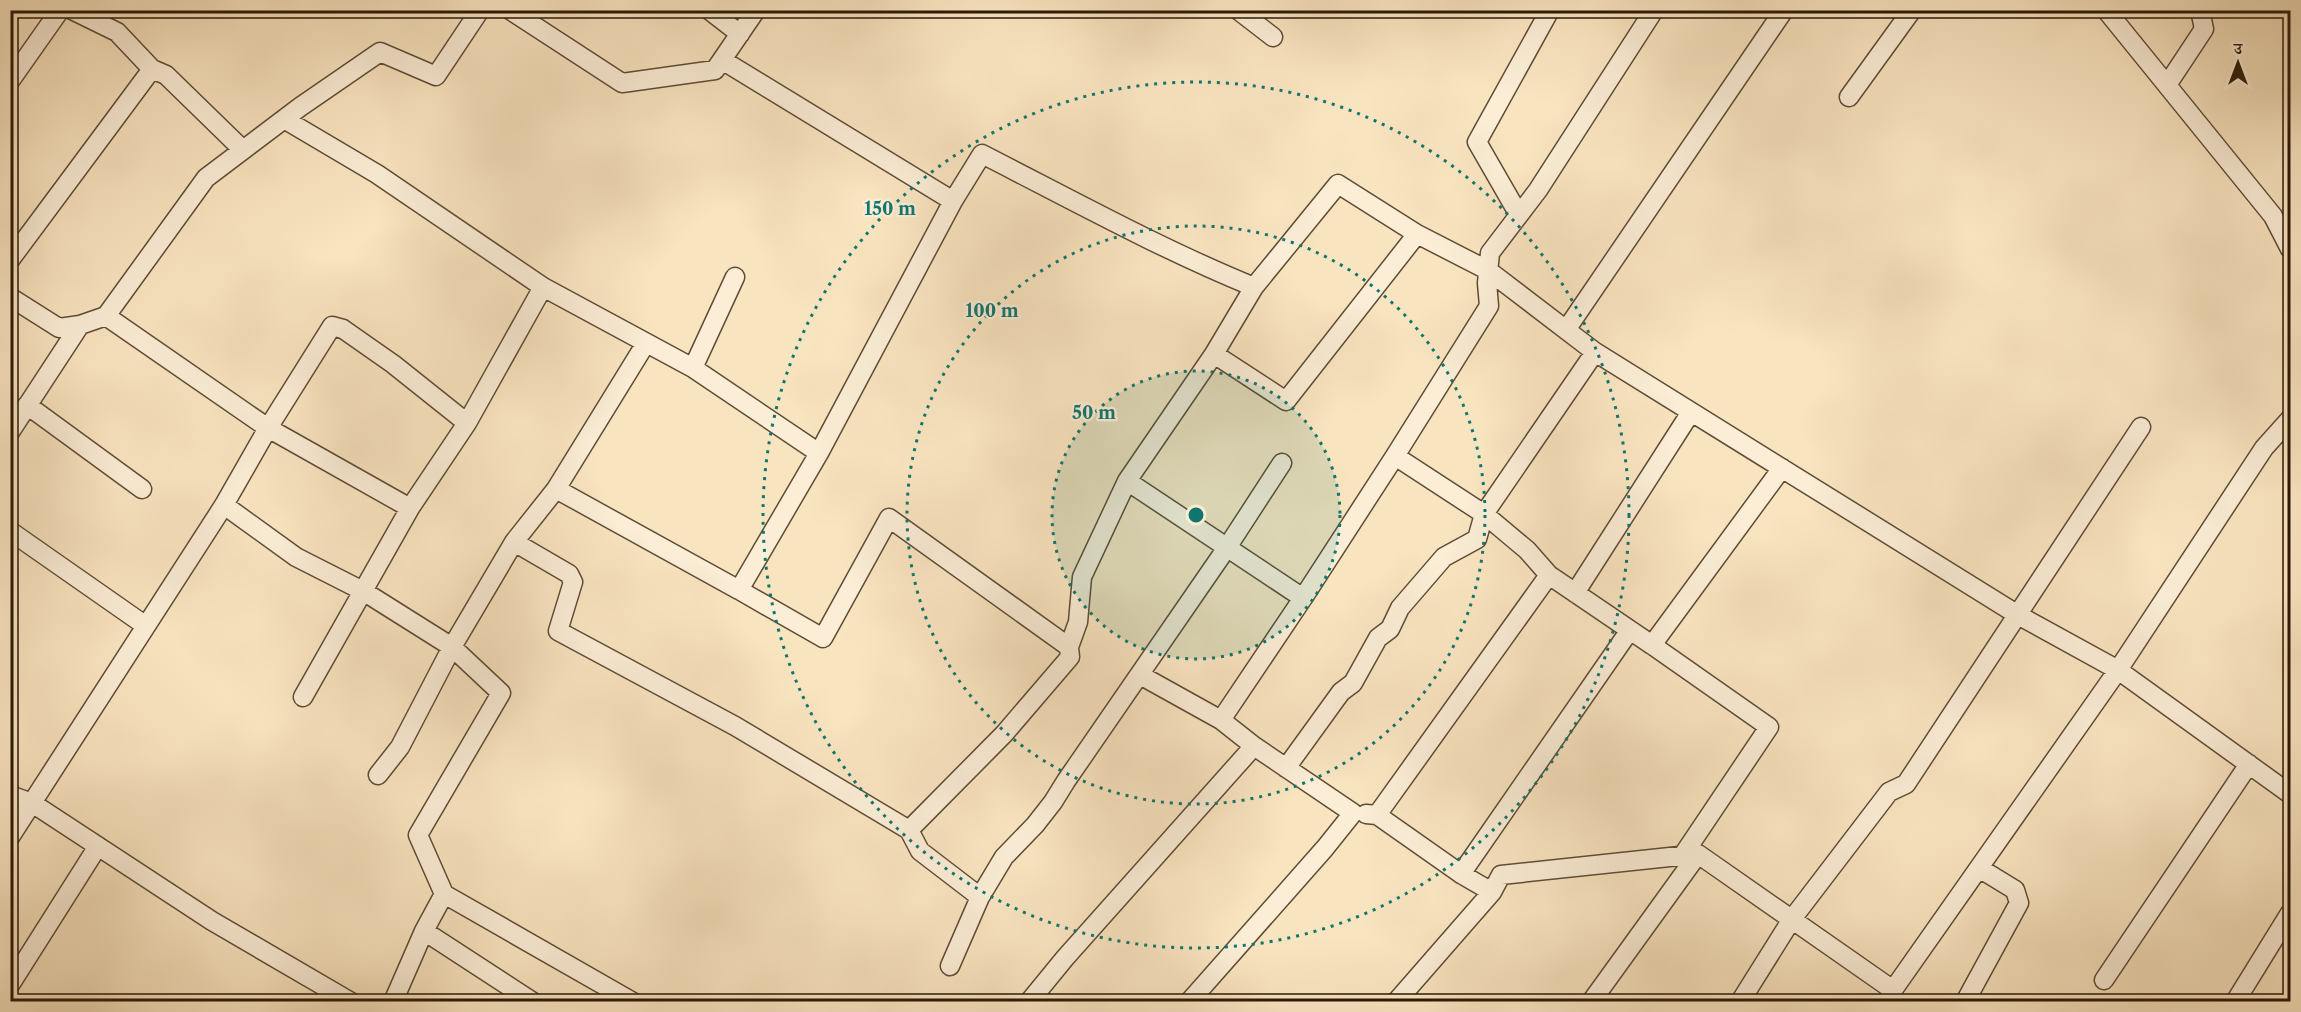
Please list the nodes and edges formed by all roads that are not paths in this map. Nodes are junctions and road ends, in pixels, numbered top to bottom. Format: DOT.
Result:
graph roads {
  1 [pos="60,10"];
  2 [pos="72,10"];
  3 [pos="480,10"];
  4 [pos="510,10"];
  5 [pos="709,10"];
  6 [pos="756,10"];
  7 [pos="1550,10"];
  8 [pos="1654,10"];
  9 [pos="1784,10"];
  10 [pos="1912,10"];
  11 [pos="2106,10"];
  12 [pos="2200,10"];
  13 [pos="1249,14"];
  14 [pos="740,34"];
  15 [pos="1274,37"];
  16 [pos="722,60"];
  17 [pos="152,69"];
  18 [pos="10,81"];
  19 [pos="2166,85"];
  20 [pos="1849,97"];
  21 [pos="284,119"];
  22 [pos="243,150"];
  23 [pos="953,201"];
  24 [pos="1519,215"];
  25 [pos="1417,234"];
  26 [pos="2290,249"];
  27 [pos="10,260"];
  28 [pos="1489,271"];
  29 [pos="735,277"];
  30 [pos="543,287"];
  31 [pos="1254,287"];
  32 [pos="10,297"];
  33 [pos="106,316"];
  34 [pos="80,325"];
  35 [pos="1566,330"];
  36 [pos="646,343"];
  37 [pos="1595,352"];
  38 [pos="1214,354"];
  39 [pos="693,368"];
  40 [pos="27,405"];
  41 [pos="1691,412"];
  42 [pos="2290,419"];
  43 [pos="467,423"];
  44 [pos="2141,427"];
  45 [pos="268,428"];
  46 [pos="10,432"];
  47 [pos="819,453"];
  48 [pos="1395,456"];
  49 [pos="1282,463"];
  50 [pos="1782,468"];
  51 [pos="1127,481"];
  52 [pos="142,489"];
  53 [pos="556,489"];
  54 [pos="224,505"];
  55 [pos="410,508"];
  56 [pos="1484,514"];
  57 [pos="10,531"];
  58 [pos="513,542"];
  59 [pos="1228,546"];
  60 [pos="1549,575"];
  61 [pos="739,590"];
  62 [pos="363,591"];
  63 [pos="1575,593"];
  64 [pos="1303,598"];
  65 [pos="2018,615"];
  66 [pos="146,626"];
  67 [pos="1630,630"];
  68 [pos="1652,645"];
  69 [pos="452,647"];
  70 [pos="1069,647"];
  71 [pos="2118,670"];
  72 [pos="1140,675"];
  73 [pos="303,697"];
  74 [pos="1221,720"];
  75 [pos="1254,746"];
  76 [pos="2249,764"];
  77 [pos="1286,768"];
  78 [pos="378,775"];
  79 [pos="2290,794"];
  80 [pos="10,795"];
  81 [pos="32,803"];
  82 [pos="1353,813"];
  83 [pos="1377,815"];
  84 [pos="909,830"];
  85 [pos="10,837"];
  86 [pos="98,846"];
  87 [pos="1690,855"];
  88 [pos="1979,868"];
  89 [pos="1461,874"];
  90 [pos="1492,892"];
  91 [pos="444,894"];
  92 [pos="980,897"];
  93 [pos="2290,913"];
  94 [pos="1792,919"];
  95 [pos="424,931"];
  96 [pos="950,966"];
  97 [pos="2104,980"];
  98 [pos="10,985"];
  99 [pos="1889,996"];
  100 [pos="351,1002"];
  101 [pos="393,1002"];
  102 [pos="533,1002"];
  103 [pos="633,1002"];
  104 [pos="1029,1002"];
  105 [pos="1189,1002"];
  106 [pos="1396,1002"];
  107 [pos="1591,1002"];
  108 [pos="1740,1002"];
  109 [pos="1965,1002"];
  110 [pos="2235,1002"];
  1 -- 18 [label="street"];
  2 -- 17 [label="street"];
  3 -- 21 [label="street"];
  4 -- 16 [label="street"];
  5 -- 14 [label="street"];
  6 -- 14 [label="street"];
  7 -- 24 [label="street"];
  8 -- 24 [label="street"];
  9 -- 35 [label="street"];
  10 -- 20 [label="street"];
  11 -- 19 [label="street"];
  12 -- 19 [label="street"];
  13 -- 15 [label="street"];
  14 -- 16 [label="street"];
  16 -- 23 [label="street"];
  17 -- 22 [label="street"];
  17 -- 27 [label="street"];
  19 -- 26 [label="street"];
  21 -- 22 [label="street"];
  21 -- 30 [label="street"];
  22 -- 33 [label="street"];
  23 -- 31 [label="street"];
  23 -- 47 [label="street"];
  24 -- 28 [label="street"];
  25 -- 28 [label="street"];
  25 -- 31 [label="street"];
  25 -- 38 [label="street"];
  28 -- 35 [label="street"];
  28 -- 48 [label="street"];
  29 -- 39 [label="street"];
  30 -- 36 [label="street"];
  30 -- 43 [label="street"];
  31 -- 38 [label="street"];
  32 -- 34 [label="street"];
  33 -- 34 [label="street"];
  33 -- 45 [label="street"];
  34 -- 40 [label="street"];
  35 -- 37 [label="street"];
  36 -- 39 [label="street"];
  36 -- 53 [label="street"];
  37 -- 41 [label="street"];
  37 -- 56 [label="street"];
  38 -- 51 [label="street"];
  39 -- 47 [label="street"];
  40 -- 46 [label="street"];
  40 -- 52 [label="street"];
  41 -- 50 [label="street"];
  41 -- 63 [label="street"];
  42 -- 71 [label="street"];
  43 -- 45 [label="street"];
  43 -- 55 [label="street"];
  44 -- 65 [label="street"];
  45 -- 54 [label="street"];
  45 -- 55 [label="street"];
  47 -- 61 [label="street"];
  48 -- 56 [label="street"];
  48 -- 64 [label="street"];
  49 -- 59 [label="street"];
  50 -- 65 [label="street"];
  50 -- 68 [label="street"];
  51 -- 59 [label="street"];
  51 -- 70 [label="street"];
  53 -- 58 [label="street"];
  53 -- 61 [label="street"];
  54 -- 62 [label="street"];
  54 -- 66 [label="street"];
  55 -- 62 [label="street"];
  56 -- 60 [label="street"];
  56 -- 77 [label="street"];
  57 -- 66 [label="street"];
  58 -- 69 [label="street"];
  58 -- 84 [label="street"];
  59 -- 64 [label="street"];
  59 -- 72 [label="street"];
  60 -- 63 [label="street"];
  60 -- 83 [label="street"];
  61 -- 70 [label="street"];
  62 -- 69 [label="street"];
  62 -- 73 [label="street"];
  63 -- 67 [label="street"];
  64 -- 74 [label="street"];
  65 -- 71 [label="street"];
  65 -- 94 [label="street"];
  66 -- 81 [label="street"];
  67 -- 68 [label="street"];
  67 -- 89 [label="street"];
  68 -- 87 [label="street"];
  69 -- 78 [label="street"];
  69 -- 91 [label="street"];
  70 -- 84 [label="street"];
  71 -- 76 [label="street"];
  71 -- 88 [label="street"];
  72 -- 74 [label="street"];
  72 -- 92 [label="street"];
  74 -- 75 [label="street"];
  75 -- 77 [label="street"];
  75 -- 104 [label="street"];
  76 -- 79 [label="street"];
  76 -- 97 [label="street"];
  77 -- 82 [label="street"];
  80 -- 81 [label="street"];
  81 -- 85 [label="street"];
  81 -- 86 [label="street"];
  82 -- 83 [label="street"];
  82 -- 105 [label="street"];
  83 -- 89 [label="street"];
  84 -- 92 [label="street"];
  86 -- 98 [label="street"];
  86 -- 100 [label="street"];
  87 -- 90 [label="street"];
  87 -- 94 [label="street"];
  87 -- 107 [label="street"];
  88 -- 99 [label="street"];
  88 -- 109 [label="street"];
  89 -- 90 [label="street"];
  90 -- 106 [label="street"];
  91 -- 95 [label="street"];
  91 -- 103 [label="street"];
  92 -- 96 [label="street"];
  93 -- 110 [label="street"];
  94 -- 99 [label="street"];
  94 -- 108 [label="street"];
  95 -- 101 [label="street"];
  95 -- 102 [label="street"];
}
